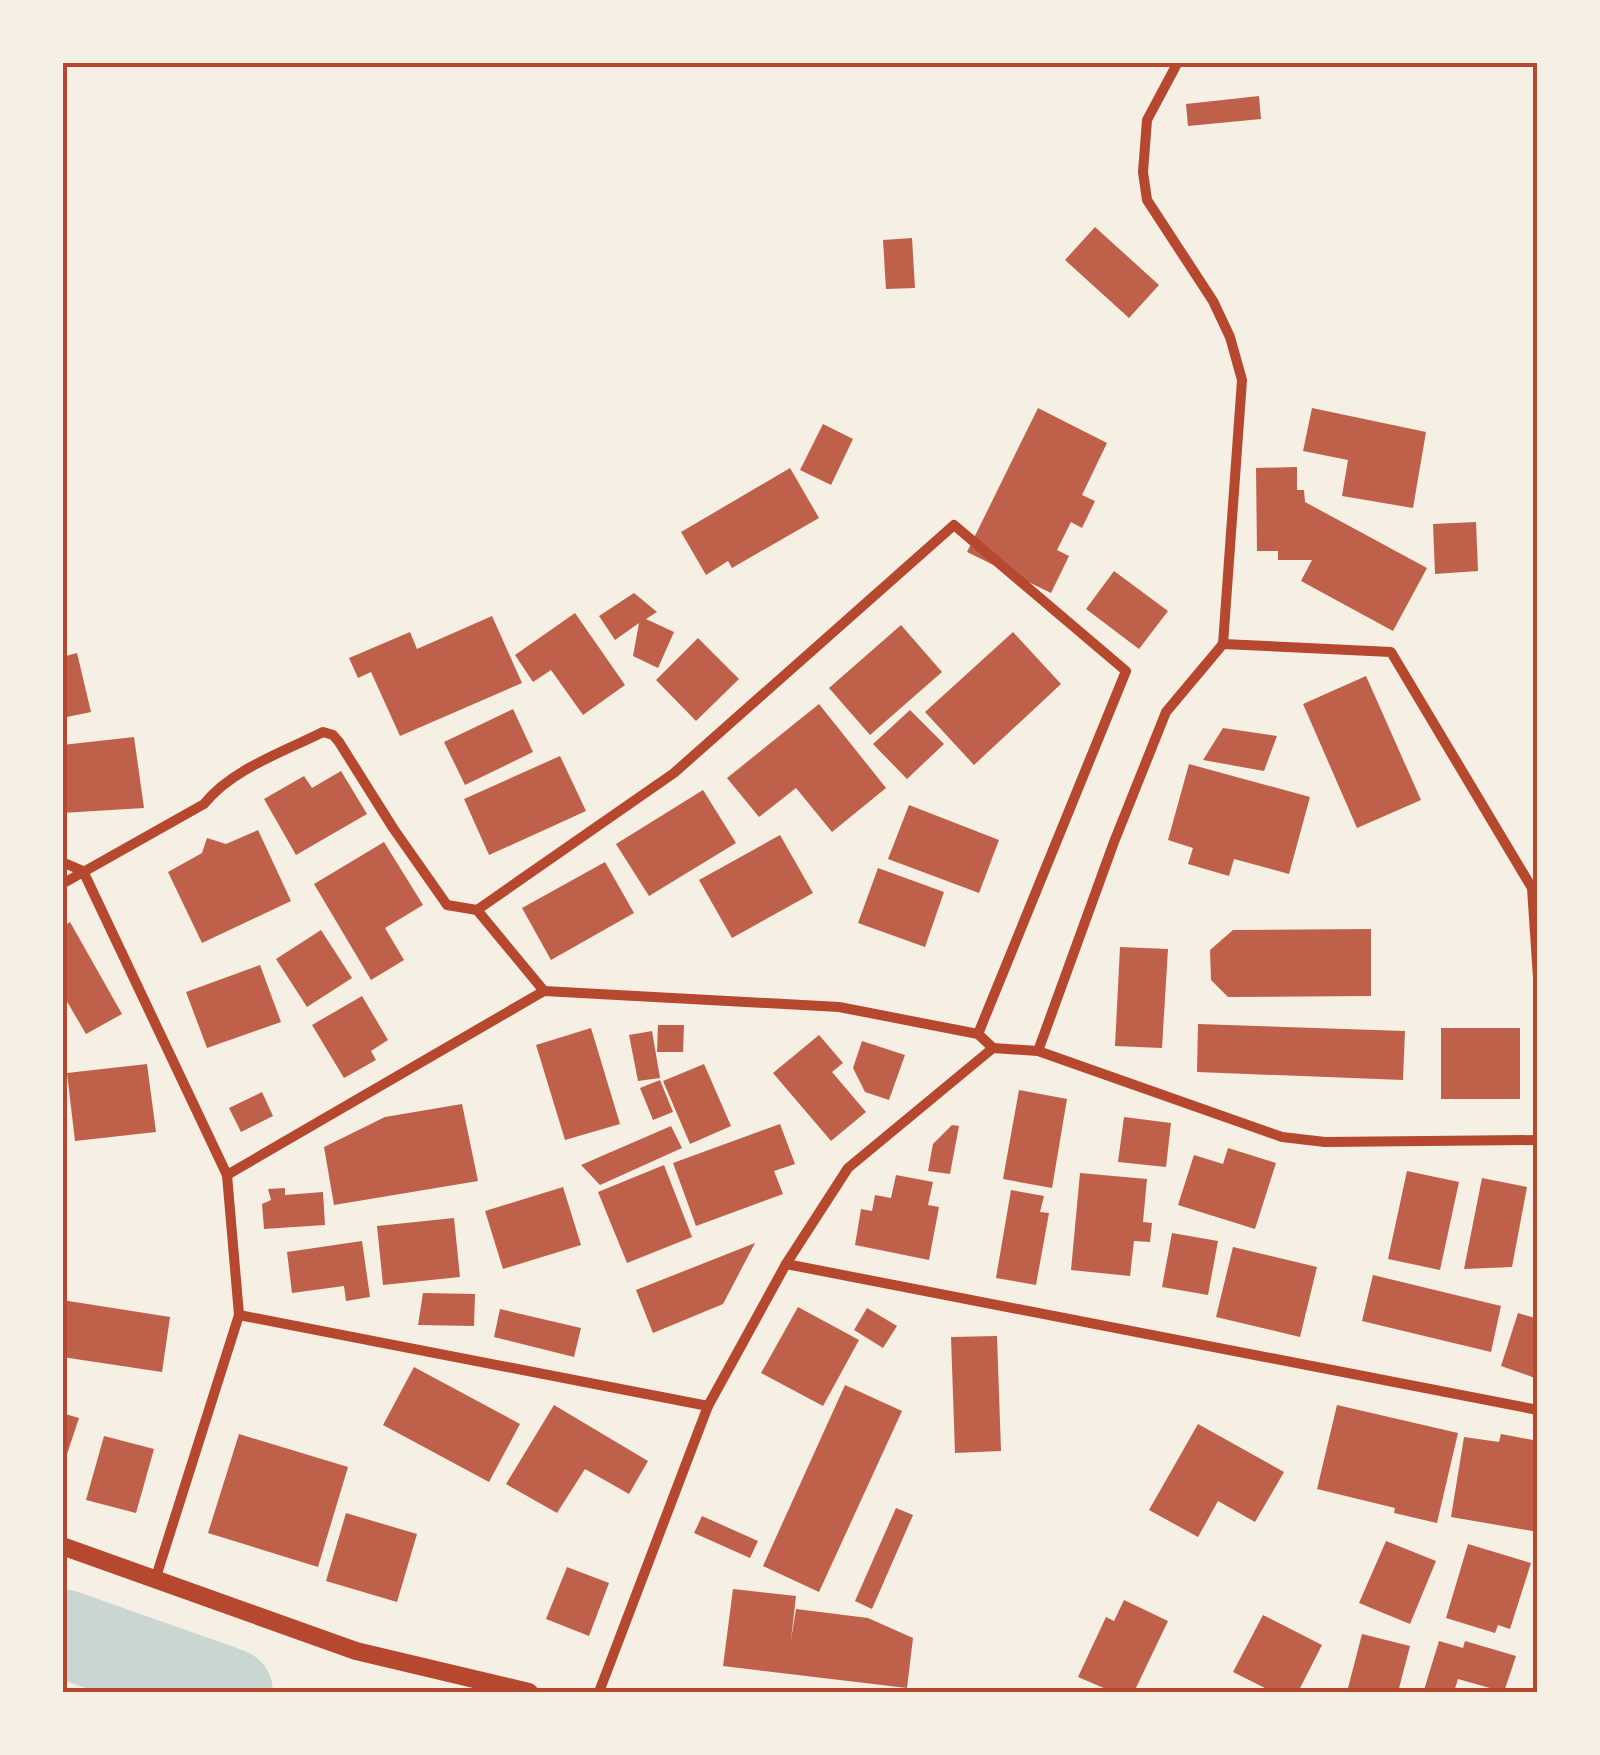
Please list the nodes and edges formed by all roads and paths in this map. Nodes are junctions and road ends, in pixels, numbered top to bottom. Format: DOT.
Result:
graph roads {
  1 [pos="1178,62"];
  2 [pos="1223,644"];
  3 [pos="62,862"];
  4 [pos="82,871"];
  5 [pos="62,884"];
  6 [pos="477,910"];
  7 [pos="1538,978"];
  8 [pos="544,991"];
  9 [pos="978,1034"];
  10 [pos="993,1048"];
  11 [pos="1038,1051"];
  12 [pos="1538,1140"];
  13 [pos="227,1175"];
  14 [pos="786,1264"];
  15 [pos="239,1315"];
  16 [pos="708,1406"];
  17 [pos="1538,1410"];
  18 [pos="62,1546"];
  19 [pos="155,1580"];
  20 [pos="529,1692"];
  21 [pos="599,1692"];
  1 -- 2 [label="street"];
  2 -- 7 [label="street"];
  2 -- 11 [label="street"];
  3 -- 4 [label="street"];
  4 -- 5 [label="street"];
  4 -- 6 [label="street"];
  4 -- 13 [label="street"];
  6 -- 8 [label="street"];
  6 -- 9 [label="street"];
  8 -- 9 [label="street"];
  8 -- 13 [label="street"];
  9 -- 10 [label="street"];
  10 -- 11 [label="street"];
  10 -- 14 [label="street"];
  11 -- 12 [label="street"];
  13 -- 15 [label="street"];
  14 -- 16 [label="street"];
  14 -- 17 [label="street"];
  15 -- 16 [label="street"];
  15 -- 19 [label="street"];
  16 -- 21 [label="street"];
  18 -- 19 [label="street"];
  19 -- 20 [label="street"];
}
